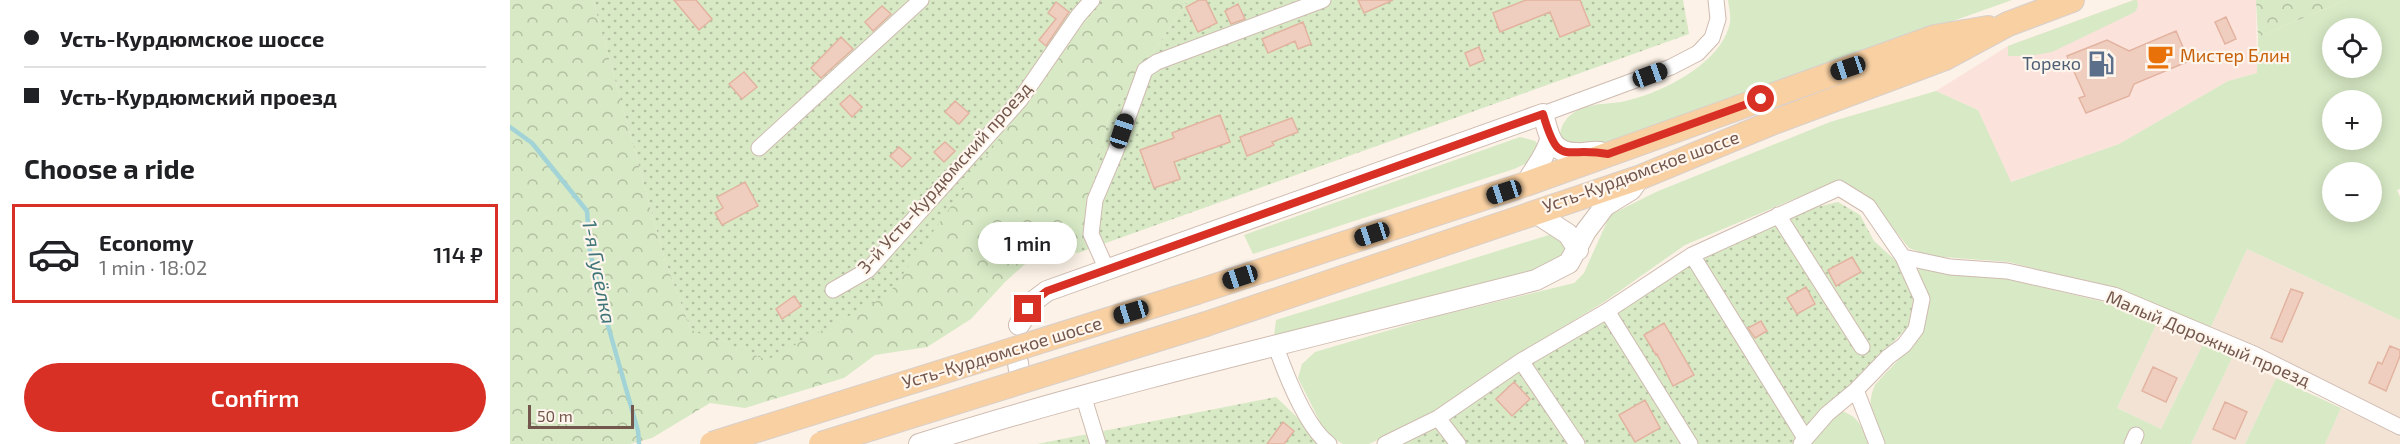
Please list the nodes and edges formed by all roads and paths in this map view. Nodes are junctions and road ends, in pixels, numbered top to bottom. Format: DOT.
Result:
graph roads {
  1 [pos="921,0"];
  2 [pos="1092,0"];
  3 [pos="1323,0"];
  4 [pos="1716,0"];
  5 [pos="2072,0"];
  6 [pos="2008,24"];
  7 [pos="1543,114"];
  8 [pos="1550,140"];
  9 [pos="759,148"];
  10 [pos="1608,154"];
  11 [pos="1641,177"];
  12 [pos="1526,184"];
  13 [pos="1534,212"];
  14 [pos="1778,215"];
  15 [pos="1578,250"];
  16 [pos="1692,255"];
  17 [pos="1903,257"];
  18 [pos="1107,270"];
  19 [pos="833,290"];
  20 [pos="1607,311"];
  21 [pos="1019,325"];
  22 [pos="1276,347"];
  23 [pos="1862,347"];
  24 [pos="1521,361"];
  25 [pos="1856,390"];
  26 [pos="1083,395"];
  27 [pos="1438,418"];
  28 [pos="2400,427"];
  29 [pos="1323,441"];
  30 [pos="1803,441"];
  31 [pos="712,444"];
  32 [pos="821,444"];
  33 [pos="919,444"];
  34 [pos="1098,444"];
  35 [pos="1385,444"];
  36 [pos="1458,444"];
  37 [pos="1577,444"];
  38 [pos="1690,444"];
  39 [pos="1877,444"];
  1 -- 9 [label="street"];
  2 -- 19 [label="street, 3-й Усть-Курдюмский проезд"];
  3 -- 18 [label="street"];
  4 -- 7 [label="street"];
  5 -- 6 [label="main road, Усть-Курдюмское шоссе"];
  6 -- 10 [label="main road, Усть-Курдюмское шоссе"];
  6 -- 11 [label="main road, Усть-Курдюмское шоссе"];
  7 -- 8 [label="street"];
  7 -- 18 [label="street"];
  8 -- 10 [label="street"];
  8 -- 12 [label="street"];
  10 -- 12 [label="main road, Усть-Курдюмское шоссе"];
  11 -- 13 [label="main road, Усть-Курдюмское шоссе"];
  11 -- 15 [label="street"];
  12 -- 31 [label="main road, Усть-Курдюмское шоссе, bridge"];
  13 -- 15 [label="street"];
  13 -- 32 [label="main road, Усть-Курдюмское шоссе, bridge"];
  14 -- 16 [label="street"];
  14 -- 17 [label="street"];
  14 -- 23 [label="street"];
  15 -- 22 [label="street"];
  16 -- 20 [label="street"];
  16 -- 30 [label="street"];
  17 -- 25 [label="street"];
  17 -- 28 [label="street, Малый Дорожный проезд"];
  18 -- 21 [label="street"];
  20 -- 24 [label="street"];
  20 -- 38 [label="street"];
  22 -- 26 [label="street"];
  22 -- 29 [label="street"];
  24 -- 27 [label="street"];
  24 -- 37 [label="street"];
  25 -- 30 [label="street"];
  25 -- 39 [label="street"];
  26 -- 33 [label="street"];
  26 -- 34 [label="street"];
  27 -- 35 [label="street"];
  27 -- 36 [label="street"];
}
